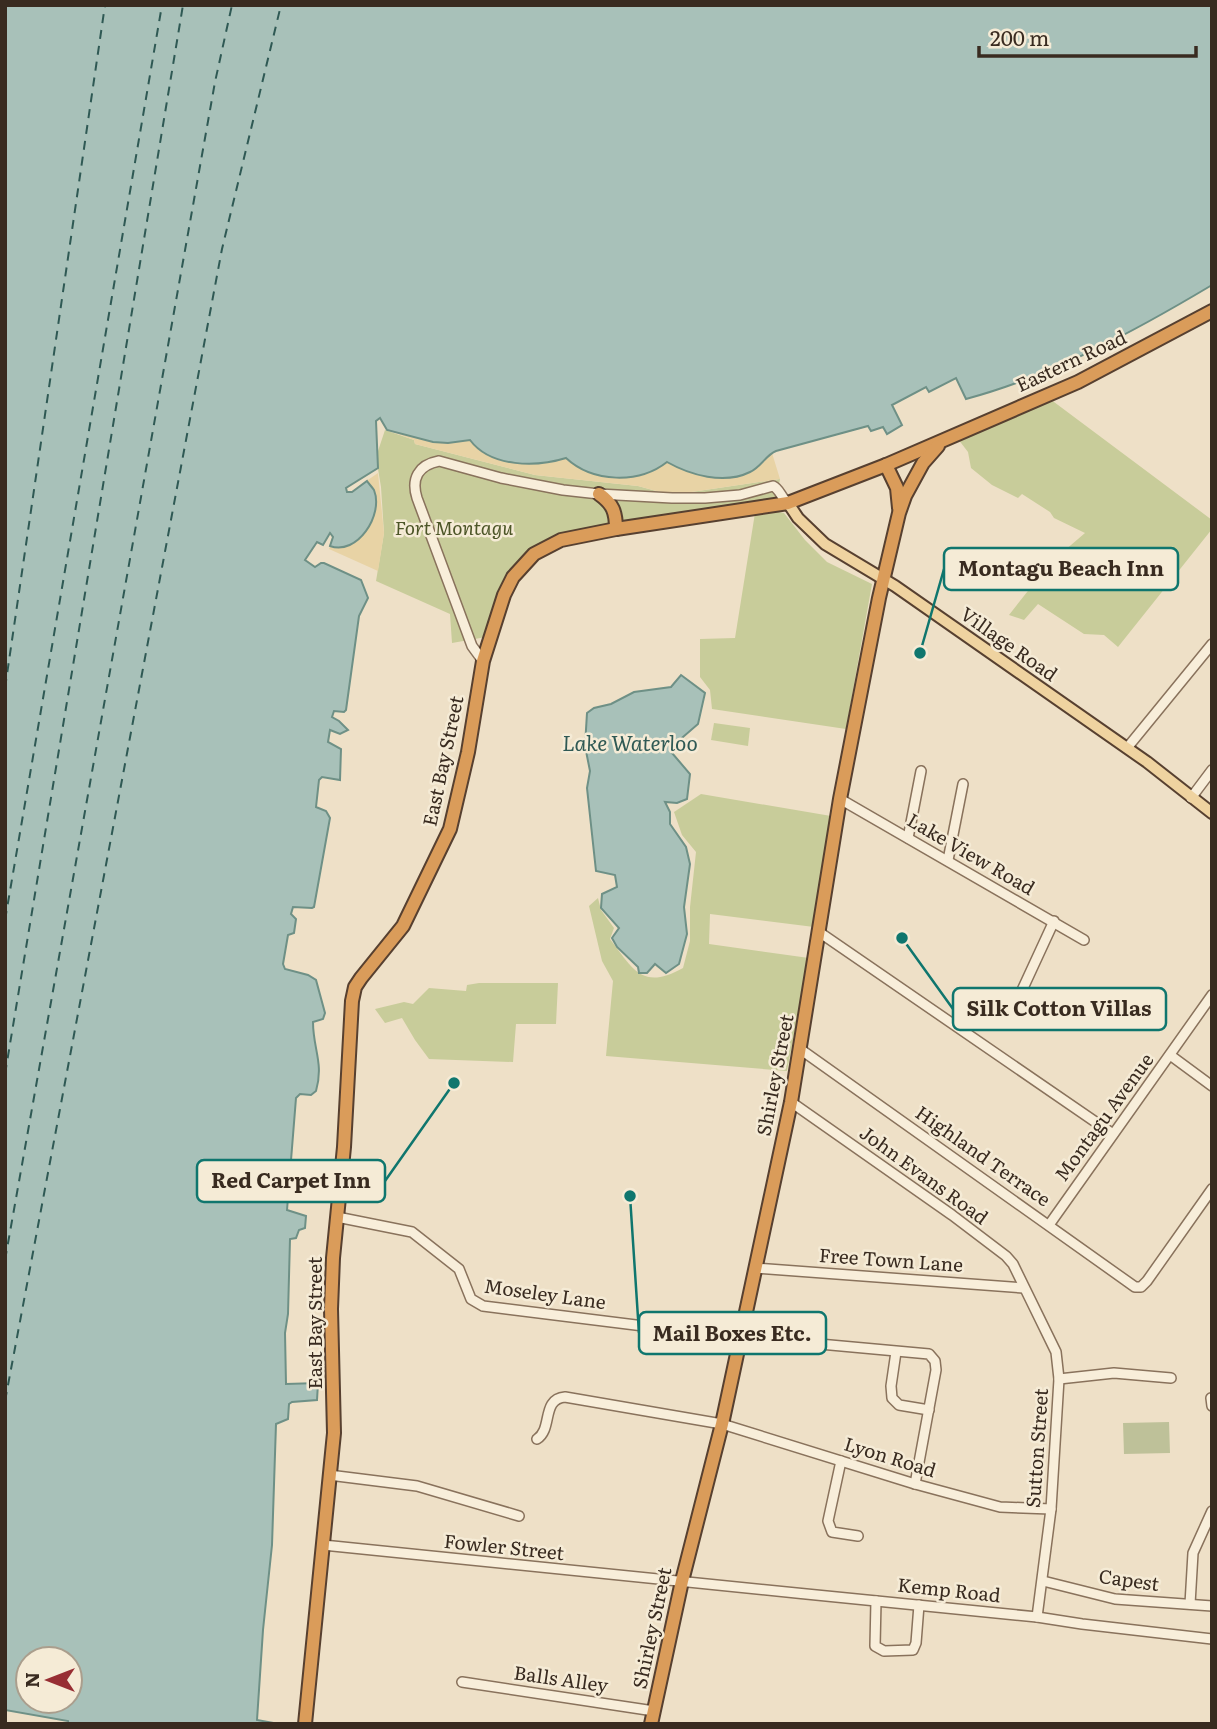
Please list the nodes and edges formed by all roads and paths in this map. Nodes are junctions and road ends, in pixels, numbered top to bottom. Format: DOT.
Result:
graph roads {
  1 [pos="1212,311"];
  2 [pos="943,440"];
  3 [pos="886,465"];
  4 [pos="599,494"];
  5 [pos="788,503"];
  6 [pos="899,513"];
  7 [pos="616,529"];
  8 [pos="884,579"];
  9 [pos="1212,644"];
  10 [pos="483,661"];
  11 [pos="1128,748"];
  12 [pos="1212,770"];
  13 [pos="921,771"];
  14 [pos="963,784"];
  15 [pos="1191,798"];
  16 [pos="840,799"];
  17 [pos="1212,813"];
  18 [pos="908,838"];
  19 [pos="948,860"];
  20 [pos="1054,921"];
  21 [pos="819,932"];
  22 [pos="1084,940"];
  23 [pos="1212,995"];
  24 [pos="1018,999"];
  25 [pos="800,1049"];
  26 [pos="1170,1055"];
  27 [pos="1212,1086"];
  28 [pos="790,1102"];
  29 [pos="1113,1134"];
  30 [pos="1212,1189"];
  31 [pos="337,1217"];
  32 [pos="1049,1225"];
  33 [pos="755,1268"];
  34 [pos="1024,1288"];
  35 [pos="741,1336"];
  36 [pos="895,1352"];
  37 [pos="1171,1378"];
  38 [pos="1059,1380"];
  39 [pos="1211,1398"];
  40 [pos="1212,1406"];
  41 [pos="929,1410"];
  42 [pos="722,1424"];
  43 [pos="537,1439"];
  44 [pos="841,1461"];
  45 [pos="329,1475"];
  46 [pos="915,1484"];
  47 [pos="1051,1509"];
  48 [pos="1212,1511"];
  49 [pos="519,1516"];
  50 [pos="859,1536"];
  51 [pos="323,1545"];
  52 [pos="682,1581"];
  53 [pos="1043,1581"];
  54 [pos="876,1601"];
  55 [pos="1191,1604"];
  56 [pos="919,1605"];
  57 [pos="1212,1606"];
  58 [pos="1037,1616"];
  59 [pos="1212,1639"];
  60 [pos="462,1682"];
  61 [pos="652,1720"];
  62 [pos="305,1724"];
  1 -- 2 [label="highway, Eastern Road"];
  2 -- 3 [label="highway, East Bay Street"];
  2 -- 6 [label="highway, Shirley Street"];
  3 -- 5 [label="highway, East Bay Street"];
  3 -- 6 [label="highway"];
  4 -- 5 [label="street"];
  4 -- 7 [label="highway"];
  4 -- 10 [label="street"];
  5 -- 7 [label="highway, East Bay Street"];
  5 -- 8 [label="main road, Village Road"];
  6 -- 8 [label="highway, Shirley Street"];
  7 -- 10 [label="highway, East Bay Street"];
  8 -- 11 [label="main road, Village Road"];
  8 -- 16 [label="highway, Shirley Street"];
  9 -- 11 [label="street"];
  10 -- 31 [label="highway, East Bay Street"];
  11 -- 15 [label="main road, Village Road"];
  12 -- 15 [label="street"];
  13 -- 18 [label="street"];
  14 -- 19 [label="street"];
  15 -- 17 [label="main road, Village Road"];
  16 -- 18 [label="street, Lake View Road"];
  16 -- 21 [label="highway, Shirley Street"];
  18 -- 19 [label="street, Lake View Road"];
  19 -- 20 [label="street, Lake View Road"];
  20 -- 22 [label="street, Lake View Road"];
  20 -- 24 [label="street"];
  21 -- 25 [label="highway, Shirley Street"];
  21 -- 29 [label="street"];
  23 -- 26 [label="street, Montagu Avenue"];
  25 -- 28 [label="highway, Shirley Street"];
  25 -- 32 [label="street, Highland Terrace"];
  26 -- 27 [label="street"];
  26 -- 29 [label="street, Montagu Avenue"];
  28 -- 33 [label="highway, Shirley Street"];
  28 -- 34 [label="street, John Evans Road"];
  29 -- 32 [label="street, Montagu Avenue"];
  30 -- 32 [label="street, Highland Terrace"];
  31 -- 35 [label="street, Moseley Lane"];
  31 -- 45 [label="highway, East Bay Street"];
  33 -- 34 [label="street, Free Town Lane"];
  33 -- 35 [label="highway, Shirley Street"];
  34 -- 38 [label="street, Sutton Street"];
  35 -- 36 [label="street, Moseley Lane"];
  35 -- 42 [label="highway, Shirley Street"];
  36 -- 41 [label="street"];
  36 -- 41 [label="street, Moseley Lane"];
  37 -- 38 [label="street"];
  38 -- 47 [label="street, Sutton Street"];
  39 -- 40 [label="street"];
  41 -- 46 [label="street"];
  42 -- 43 [label="street, Lyon Road"];
  42 -- 44 [label="street, Lyon Road"];
  42 -- 52 [label="highway, Shirley Street"];
  44 -- 46 [label="street, Lyon Road"];
  44 -- 50 [label="street"];
  45 -- 49 [label="street"];
  45 -- 51 [label="highway, East Bay Street"];
  46 -- 47 [label="street, Lyon Road"];
  47 -- 53 [label="street, Sutton Street"];
  48 -- 55 [label="street"];
  51 -- 52 [label="street, Fowler Street"];
  51 -- 62 [label="highway, East Bay Street"];
  52 -- 54 [label="street, Kemp Road"];
  52 -- 61 [label="highway, Shirley Street"];
  53 -- 55 [label="street, Capest"];
  53 -- 58 [label="street, Sutton Street"];
  54 -- 56 [label="street, Kemp Road"];
  54 -- 56 [label="street"];
  55 -- 57 [label="street, Capest"];
  56 -- 58 [label="street, Kemp Road"];
  58 -- 59 [label="street, Kemp Road"];
  60 -- 61 [label="street, Balls Alley"];
}
